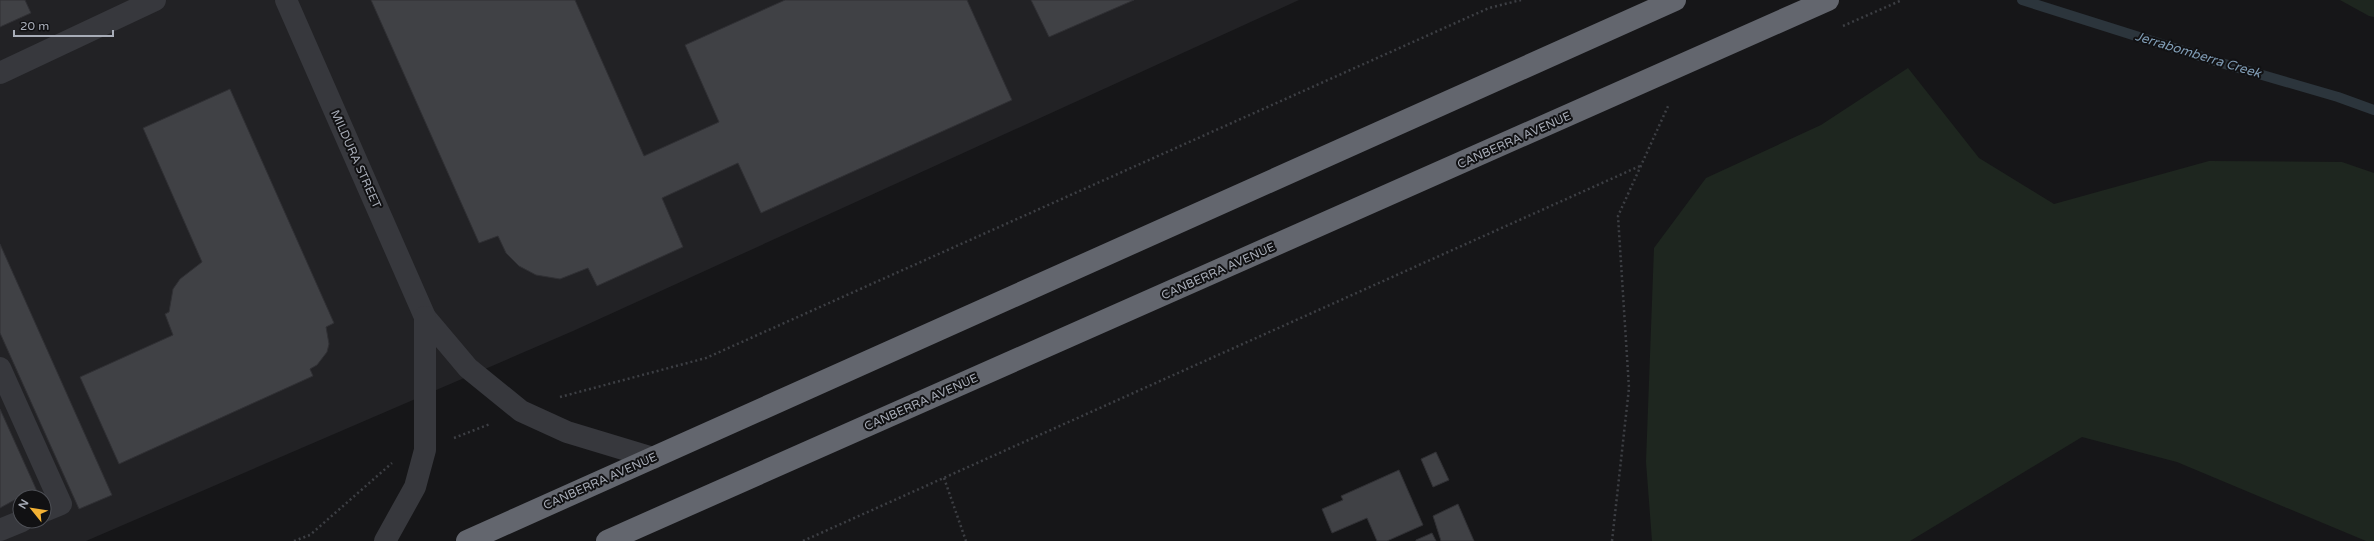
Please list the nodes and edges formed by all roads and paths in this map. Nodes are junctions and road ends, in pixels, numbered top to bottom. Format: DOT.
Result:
graph roads {
  1 [pos="155,0"];
  2 [pos="286,0"];
  3 [pos="1521,0"];
  4 [pos="1675,0"];
  5 [pos="1828,0"];
  6 [pos="1902,0"];
  7 [pos="1836,30"];
  8 [pos="0,73"];
  9 [pos="1674,102"];
  10 [pos="1640,166"];
  11 [pos="425,317"];
  12 [pos="0,368"];
  13 [pos="521,411"];
  14 [pos="425,450"];
  15 [pos="653,458"];
  16 [pos="944,478"];
  17 [pos="52,508"];
  18 [pos="12,525"];
  19 [pos="0,530"];
  20 [pos="294,541"];
  21 [pos="385,541"];
  22 [pos="467,541"];
  23 [pos="607,541"];
  24 [pos="803,541"];
  25 [pos="966,541"];
  26 [pos="1612,541"];
  1 -- 8 [label="street"];
  2 -- 11 [label="street, MILDURA STREET"];
  3 -- 13 [label="path"];
  4 -- 15 [label="highway, CANBERRA AVENUE"];
  5 -- 23 [label="highway, CANBERRA AVENUE"];
  6 -- 7 [label="path"];
  9 -- 10 [label="path"];
  10 -- 16 [label="path"];
  10 -- 26 [label="path"];
  11 -- 13 [label="street, MILDURA STREET"];
  11 -- 14 [label="street, MILDURA STREET"];
  12 -- 17 [label="street"];
  13 -- 14 [label="path"];
  13 -- 15 [label="street, MILDURA STREET"];
  14 -- 20 [label="path"];
  14 -- 21 [label="street, MILDURA STREET"];
  15 -- 22 [label="highway, CANBERRA AVENUE"];
  16 -- 24 [label="path"];
  16 -- 25 [label="path"];
  18 -- 19 [label="street"];
}
